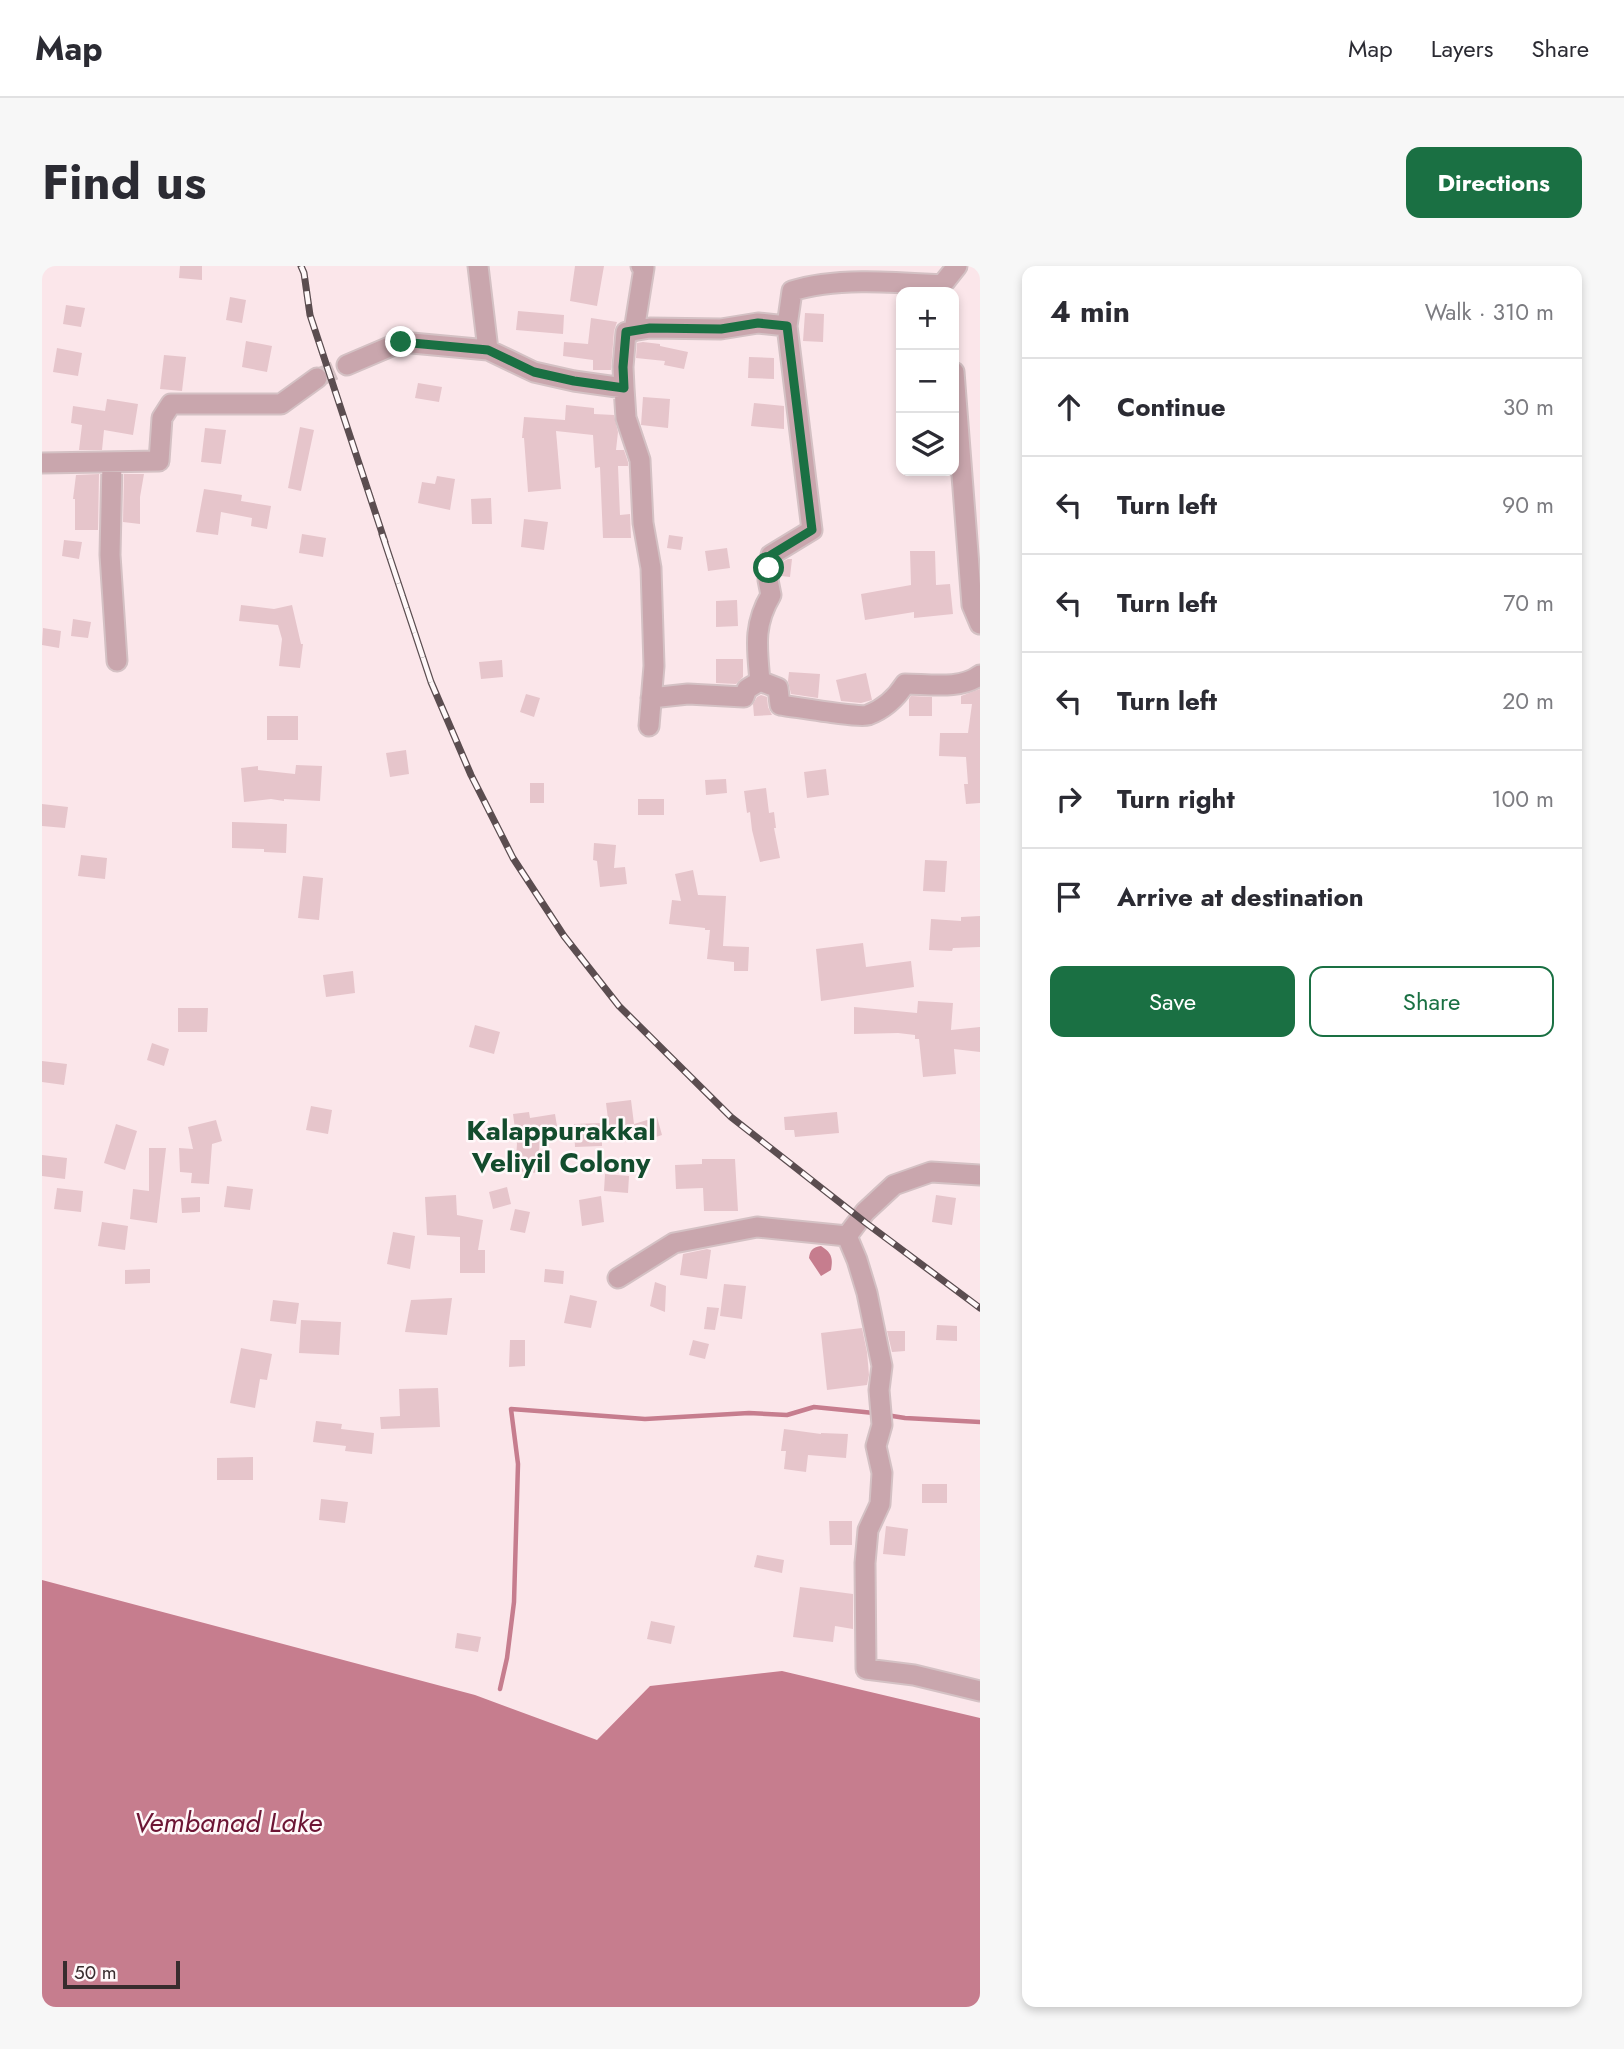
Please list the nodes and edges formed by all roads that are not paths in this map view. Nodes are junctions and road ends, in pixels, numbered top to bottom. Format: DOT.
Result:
graph roads {
  1 [pos="478,266"];
  2 [pos="640,266"];
  3 [pos="957,266"];
  4 [pos="910,287"];
  5 [pos="944,287"];
  6 [pos="787,326"];
  7 [pos="634,331"];
  8 [pos="488,350"];
  9 [pos="347,365"];
  10 [pos="317,378"];
  11 [pos="624,388"];
  12 [pos="957,413"];
  13 [pos="113,462"];
  14 [pos="42,463"];
  15 [pos="980,624"];
  16 [pos="117,661"];
  17 [pos="980,675"];
  18 [pos="760,681"];
  19 [pos="651,698"];
  20 [pos="649,726"];
  21 [pos="980,1175"];
  22 [pos="847,1236"];
  23 [pos="618,1278"];
  24 [pos="980,1691"];
  1 -- 8 [label="street"];
  2 -- 7 [label="street"];
  3 -- 5 [label="street"];
  4 -- 6 [label="street"];
  6 -- 7 [label="street"];
  6 -- 18 [label="street"];
  7 -- 11 [label="street"];
  8 -- 9 [label="street"];
  8 -- 11 [label="street"];
  10 -- 13 [label="street"];
  11 -- 19 [label="street"];
  12 -- 15 [label="street"];
  13 -- 14 [label="street"];
  13 -- 16 [label="street"];
  17 -- 18 [label="street"];
  18 -- 19 [label="street"];
  19 -- 20 [label="street"];
  21 -- 22 [label="street"];
  22 -- 23 [label="street"];
  22 -- 24 [label="street"];
}
